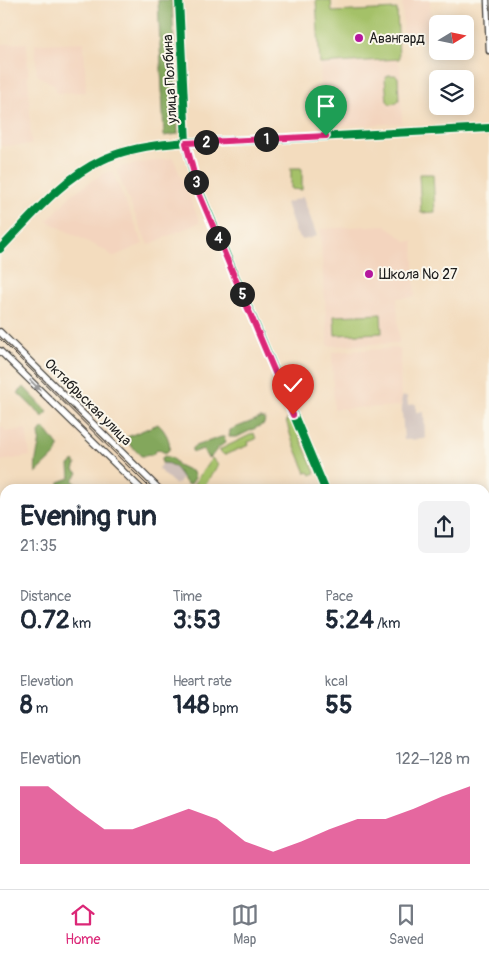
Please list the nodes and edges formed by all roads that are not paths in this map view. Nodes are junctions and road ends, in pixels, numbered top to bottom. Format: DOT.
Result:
graph roads {
  1 [pos="179,0"];
  2 [pos="487,0"];
  3 [pos="489,51"];
  4 [pos="489,128"];
  5 [pos="186,143"];
  6 [pos="0,249"];
  7 [pos="0,332"];
  8 [pos="0,351"];
  9 [pos="135,484"];
  10 [pos="154,484"];
  11 [pos="323,484"];
  1 -- 5 [label="street, улица Полбина"];
  2 -- 3 [label="street"];
  4 -- 5 [label="street"];
  5 -- 6 [label="street"];
  5 -- 11 [label="street, улица Полбина"];
  7 -- 10 [label="main road, Октябрьская улица"];
  8 -- 9 [label="main road, Октябрьская улица, one-way"];
}
